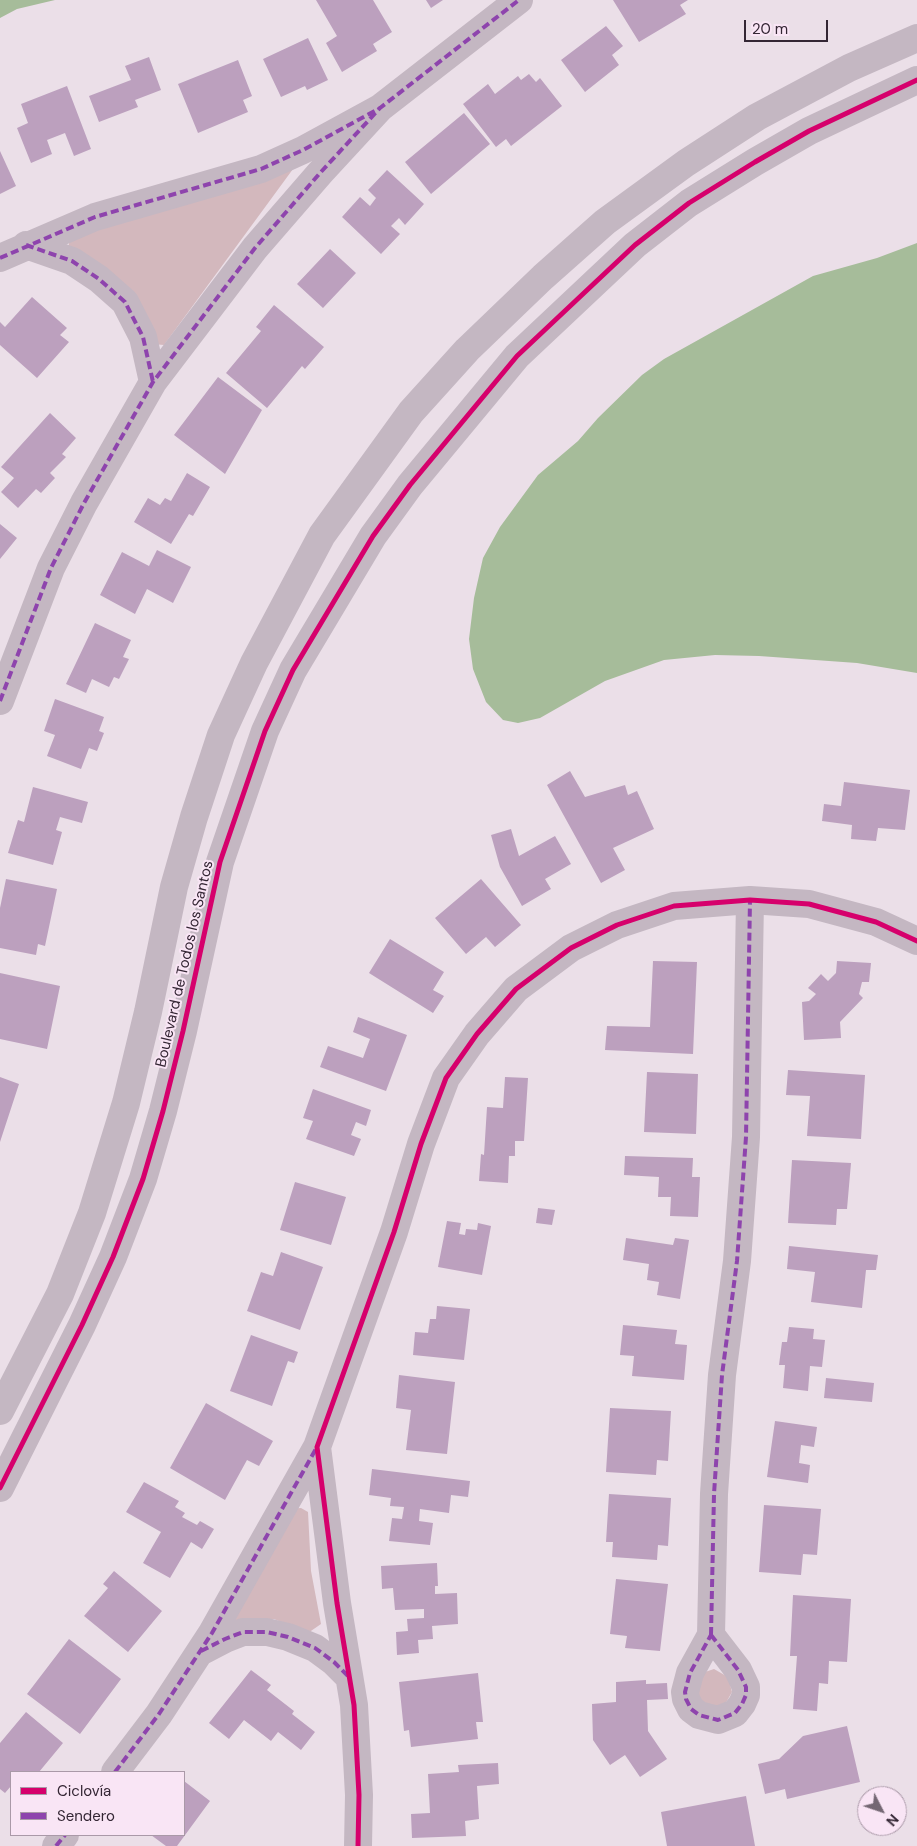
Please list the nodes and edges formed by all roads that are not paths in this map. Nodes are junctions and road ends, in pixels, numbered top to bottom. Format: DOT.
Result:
graph roads {
  1 [pos="519,0"];
  2 [pos="917,38"];
  3 [pos="917,80"];
  4 [pos="380,108"];
  5 [pos="26,246"];
  6 [pos="0,258"];
  7 [pos="153,382"];
  8 [pos="0,701"];
  9 [pos="750,900"];
  10 [pos="917,941"];
  11 [pos="0,1411"];
  12 [pos="317,1447"];
  13 [pos="0,1488"];
  14 [pos="711,1635"];
  15 [pos="200,1652"];
  16 [pos="349,1677"];
  17 [pos="116,1771"];
  18 [pos="64,1836"];
  19 [pos="56,1846"];
  20 [pos="358,1846"];
  1 -- 4 [label="street"];
  2 -- 11 [label="street, Boulevard de Todos los Santos"];
  3 -- 13 [label="street, Boulevard de Todos los Santos"];
  4 -- 5 [label="street"];
  4 -- 7 [label="street"];
  5 -- 6 [label="street"];
  5 -- 7 [label="street"];
  7 -- 8 [label="street"];
  9 -- 10 [label="street"];
  9 -- 12 [label="street"];
  9 -- 14 [label="street"];
  12 -- 15 [label="street"];
  12 -- 16 [label="street"];
  15 -- 16 [label="street"];
  15 -- 17 [label="street"];
  16 -- 20 [label="street"];
  18 -- 19 [label="street"];
}
